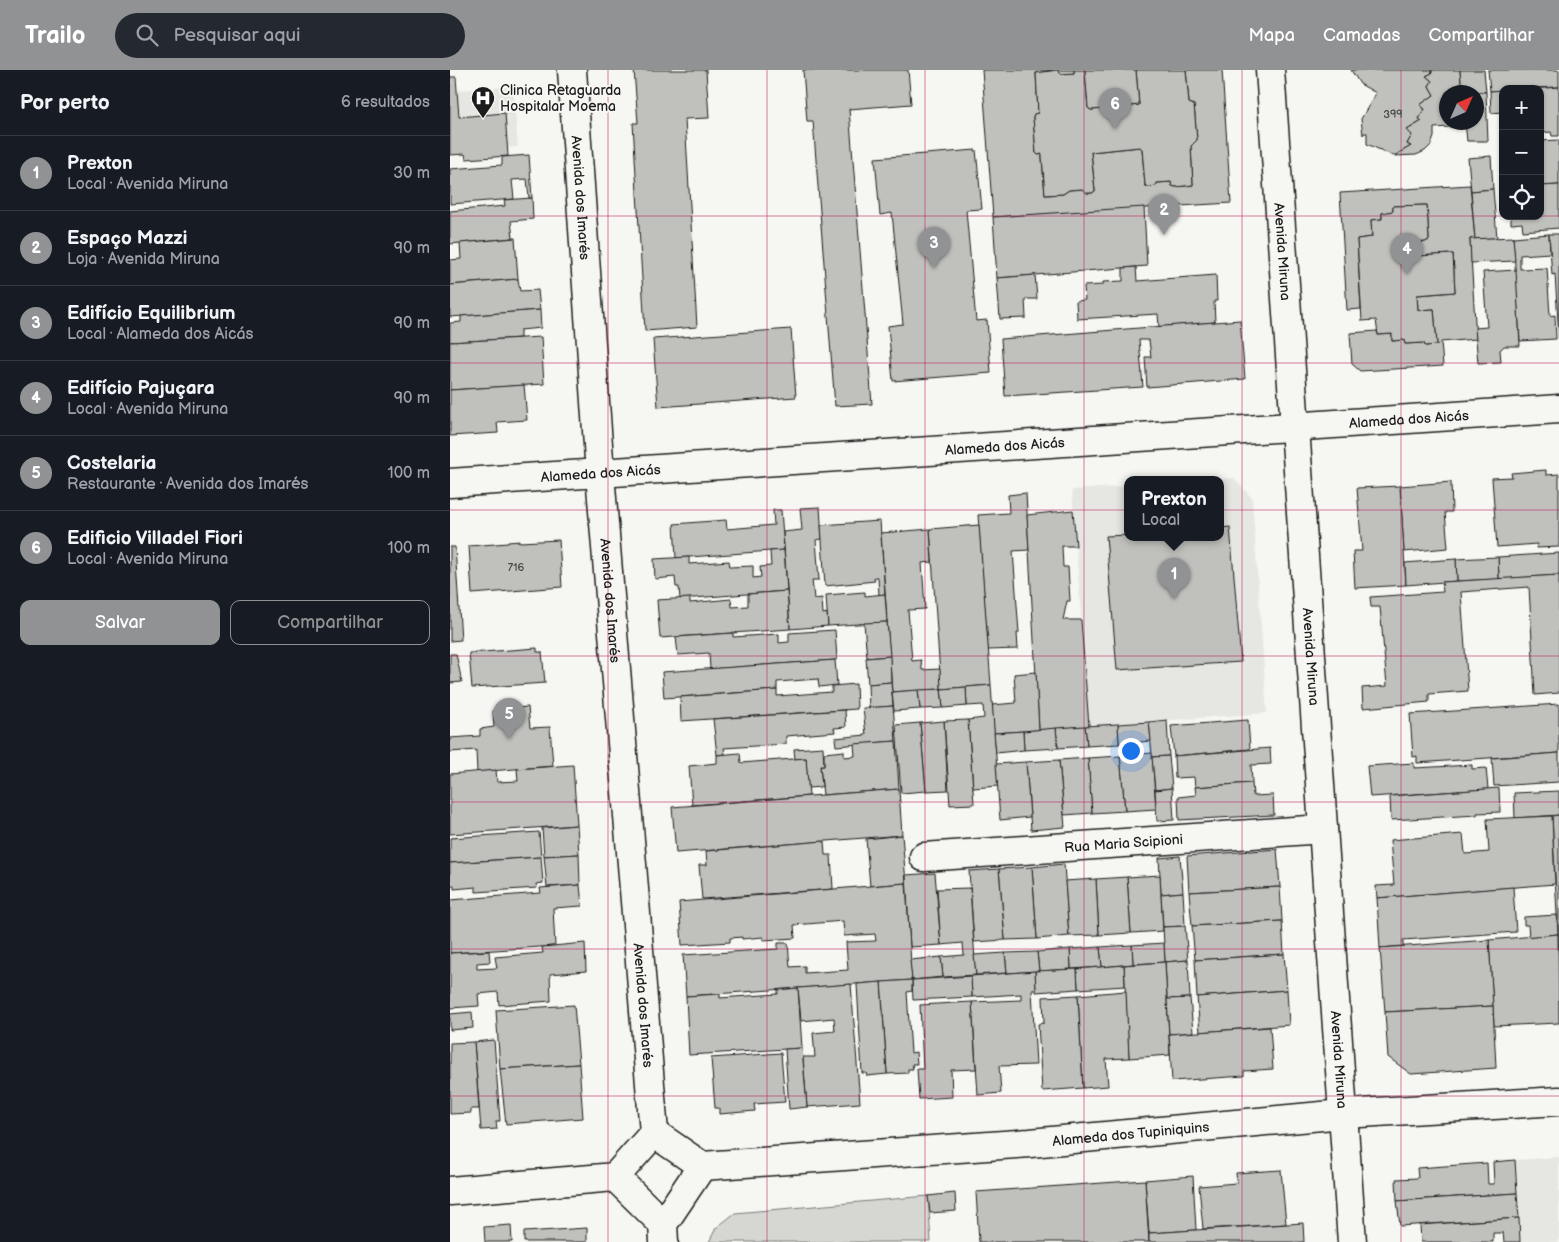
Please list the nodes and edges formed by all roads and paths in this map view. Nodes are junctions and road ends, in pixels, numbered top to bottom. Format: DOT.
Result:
graph roads {
  1 [pos="572,70"];
  2 [pos="1270,70"];
  3 [pos="1559,409"];
  4 [pos="1295,426"];
  5 [pos="600,474"];
  6 [pos="450,483"];
  7 [pos="1323,829"];
  8 [pos="924,857"];
  9 [pos="1559,1101"];
  10 [pos="1343,1114"];
  11 [pos="654,1133"];
  12 [pos="702,1166"];
  13 [pos="615,1178"];
  14 [pos="450,1191"];
  15 [pos="663,1233"];
  16 [pos="1352,1242"];
  1 -- 5 [label="street, Avenida dos Imarés"];
  2 -- 4 [label="street, Avenida Miruna"];
  3 -- 4 [label="street, Alameda dos Aicás"];
  4 -- 5 [label="street, Alameda dos Aicás"];
  4 -- 7 [label="street, Avenida Miruna"];
  5 -- 6 [label="street, Alameda dos Aicás"];
  5 -- 11 [label="street, Avenida dos Imarés"];
  7 -- 8 [label="street, Rua Maria Scipioni"];
  7 -- 10 [label="street, Avenida Miruna"];
  9 -- 10 [label="street, Alameda dos Tupiniquins"];
  10 -- 12 [label="street, Alameda dos Tupiniquins"];
  10 -- 16 [label="street, Avenida Miruna"];
  11 -- 12 [label="street"];
  11 -- 13 [label="street"];
  12 -- 15 [label="street"];
  13 -- 14 [label="street"];
  13 -- 15 [label="street"];
}
